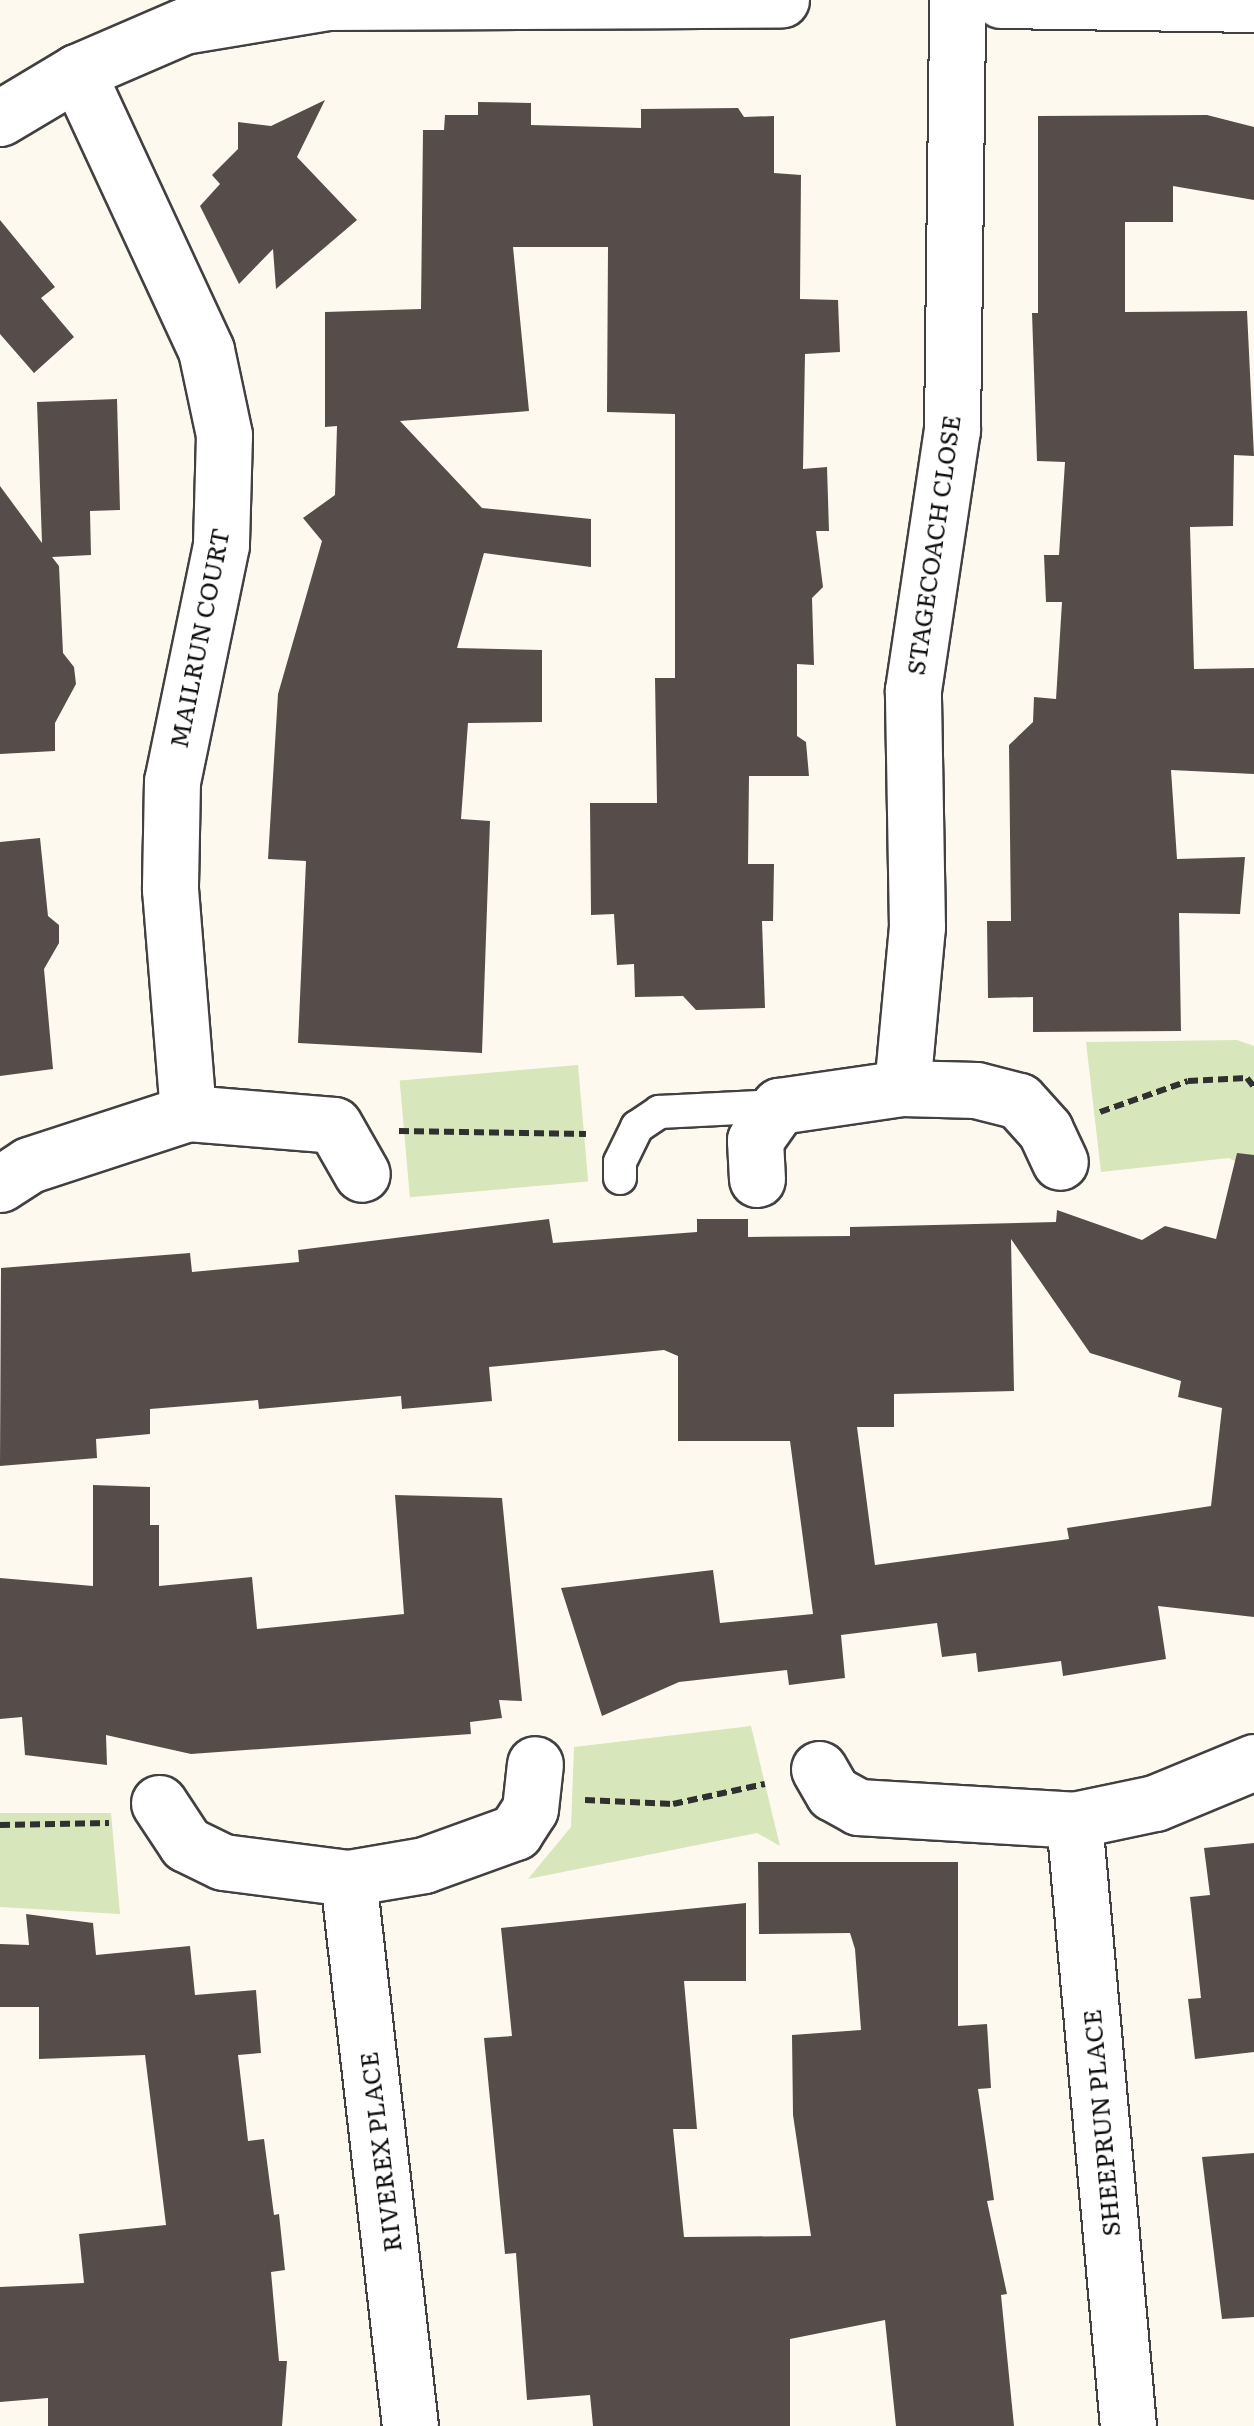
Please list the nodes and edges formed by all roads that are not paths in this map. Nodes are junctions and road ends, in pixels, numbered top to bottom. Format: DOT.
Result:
graph roads {
  1 [pos="780,0"];
  2 [pos="956,0"];
  3 [pos="1001,0"];
  4 [pos="1254,4"];
  5 [pos="77,72"];
  6 [pos="0,118"];
  7 [pos="902,1088"];
  8 [pos="778,1106"];
  9 [pos="188,1113"];
  10 [pos="1052,1146"];
  11 [pos="355,1157"];
  12 [pos="620,1178"];
  13 [pos="758,1179"];
  14 [pos="0,1184"];
  15 [pos="1254,1762"];
  16 [pos="819,1768"];
  17 [pos="535,1776"];
  18 [pos="162,1812"];
  19 [pos="1074,1820"];
  20 [pos="348,1878"];
  21 [pos="410,2426"];
  22 [pos="1128,2426"];
  1 -- 5 [label="street"];
  2 -- 7 [label="street, STAGECOACH CLOSE"];
  3 -- 4 [label="street"];
  5 -- 6 [label="street"];
  5 -- 9 [label="street, MAILRUN COURT"];
  7 -- 8 [label="street"];
  7 -- 10 [label="street"];
  8 -- 12 [label="lane"];
  8 -- 13 [label="street"];
  9 -- 11 [label="street"];
  9 -- 14 [label="street"];
  15 -- 19 [label="street"];
  16 -- 19 [label="street"];
  17 -- 20 [label="street"];
  18 -- 20 [label="street"];
  19 -- 22 [label="street, SHEEPRUN PLACE"];
  20 -- 21 [label="street, RIVEREX PLACE"];
}
